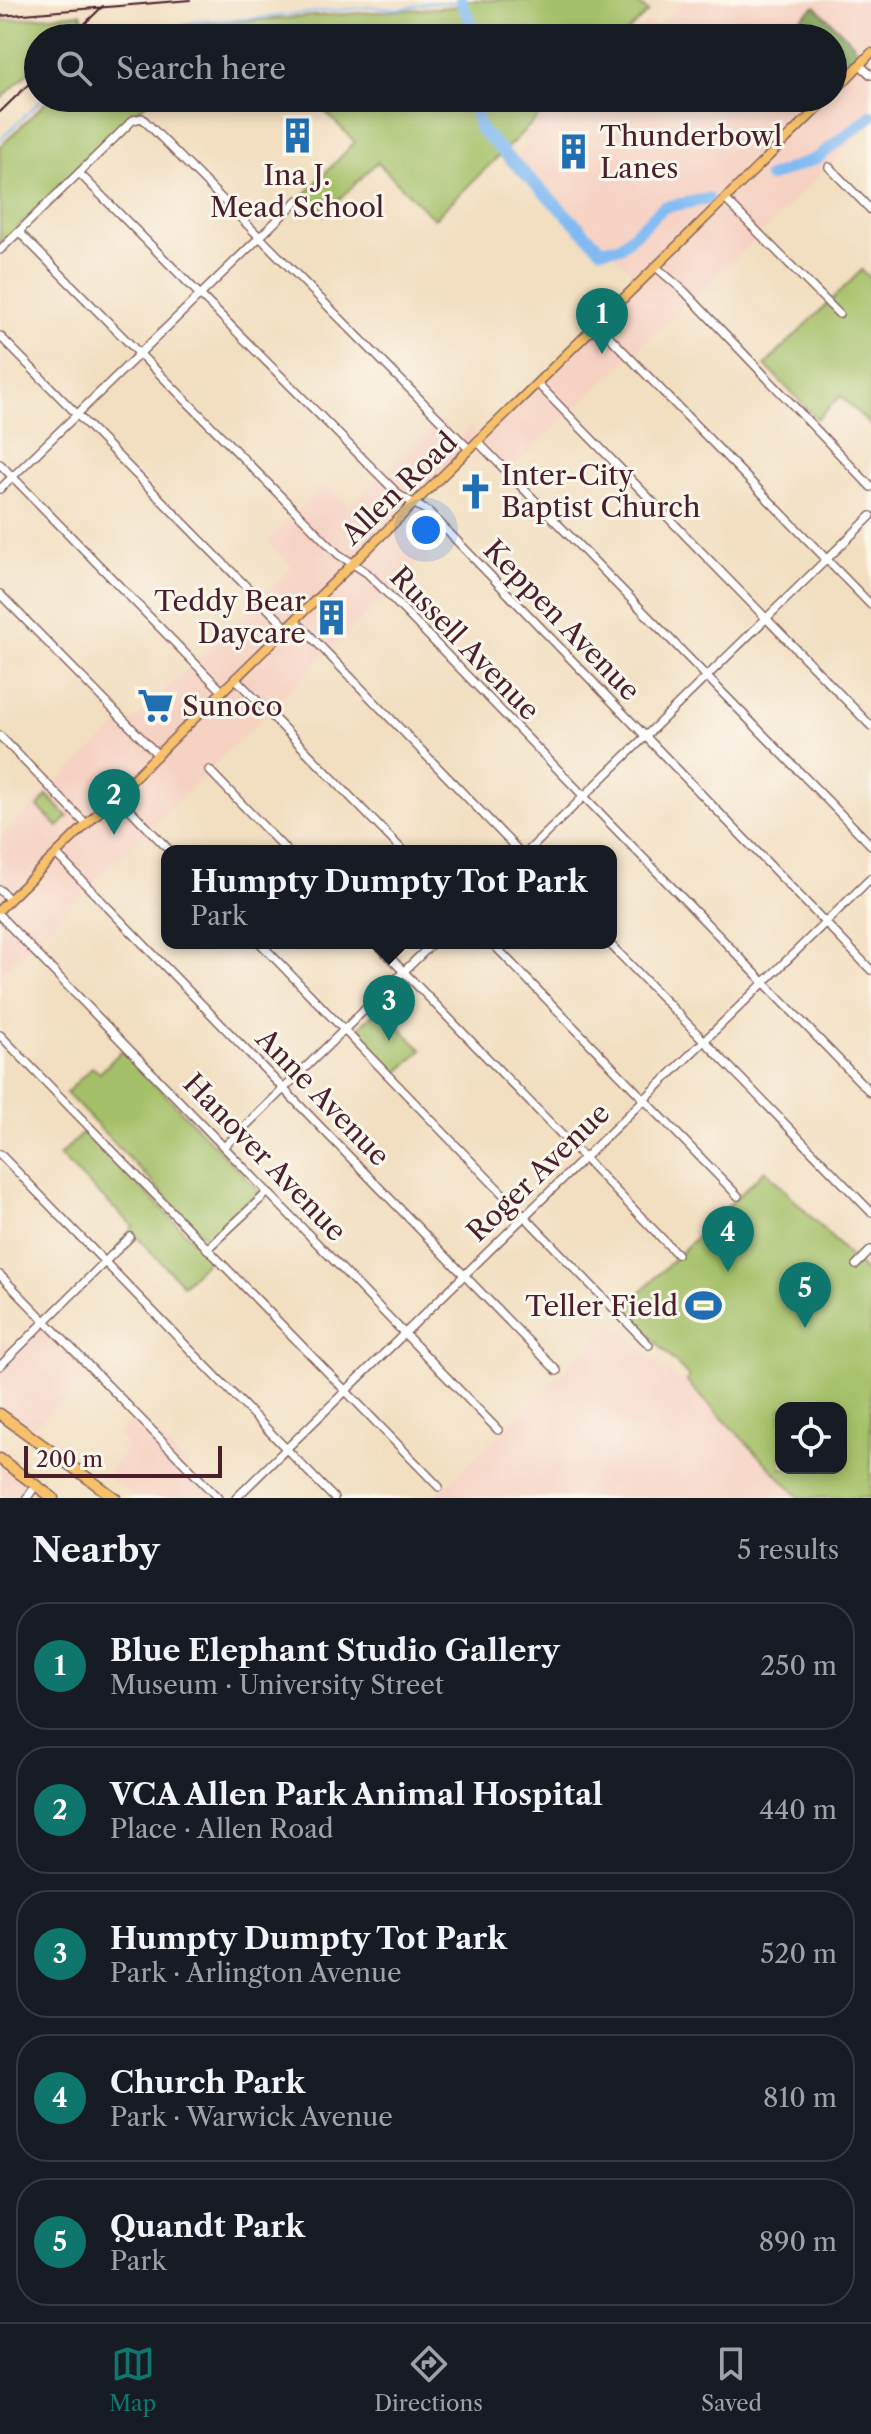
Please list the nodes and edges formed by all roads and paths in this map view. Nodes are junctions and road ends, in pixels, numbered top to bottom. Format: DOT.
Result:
graph roads {
  1 [pos="871,53"];
  2 [pos="860,65"];
  3 [pos="871,75"];
  4 [pos="847,78"];
  5 [pos="814,112"];
  6 [pos="829,167"];
  7 [pos="79,173"];
  8 [pos="725,199"];
  9 [pos="298,200"];
  10 [pos="871,210"];
  11 [pos="19,232"];
  12 [pos="261,236"];
  13 [pos="0,250"];
  14 [pos="656,267"];
  15 [pos="199,295"];
  16 [pos="839,314"];
  17 [pos="597,324"];
  18 [pos="0,336"];
  19 [pos="139,354"];
  20 [pos="537,383"];
  21 [pos="78,415"];
  22 [pos="477,441"];
  23 [pos="469,449"];
  24 [pos="0,464"];
  25 [pos="13,477"];
  26 [pos="871,487"];
  27 [pos="0,489"];
  28 [pos="414,504"];
  29 [pos="871,516"];
  30 [pos="827,560"];
  31 [pos="353,563"];
  32 [pos="0,594"];
  33 [pos="871,605"];
  34 [pos="766,619"];
  35 [pos="295,620"];
  36 [pos="287,628"];
  37 [pos="706,677"];
  38 [pos="235,678"];
  39 [pos="222,691"];
  40 [pos="871,726"];
  41 [pos="0,736"];
  42 [pos="644,737"];
  43 [pos="157,754"];
  44 [pos="209,770"];
  45 [pos="116,795"];
  46 [pos="583,797"];
  47 [pos="86,824"];
  48 [pos="164,845"];
  49 [pos="281,845"];
  50 [pos="397,845"];
  51 [pos="513,845"];
  52 [pos="534,845"];
  53 [pos="871,845"];
  54 [pos="56,854"];
  55 [pos="871,878"];
  56 [pos="0,890"];
  57 [pos="9,899"];
  58 [pos="0,909"];
  59 [pos="0,916"];
  60 [pos="825,923"];
  61 [pos="266,949"];
  62 [pos="382,949"];
  63 [pos="427,949"];
  64 [pos="498,949"];
  65 [pos="615,949"];
  66 [pos="871,970"];
  67 [pos="404,972"];
  68 [pos="763,983"];
  69 [pos="344,1030"];
  70 [pos="0,1035"];
  71 [pos="703,1041"];
  72 [pos="284,1088"];
  73 [pos="871,1093"];
  74 [pos="644,1100"];
  75 [pos="224,1147"];
  76 [pos="0,1154"];
  77 [pos="584,1158"];
  78 [pos="268,1192"];
  79 [pos="738,1196"];
  80 [pos="871,1212"];
  81 [pos="524,1216"];
  82 [pos="130,1237"];
  83 [pos="207,1249"];
  84 [pos="871,1250"];
  85 [pos="677,1254"];
  86 [pos="105,1262"];
  87 [pos="856,1265"];
  88 [pos="0,1275"];
  89 [pos="464,1275"];
  90 [pos="46,1321"];
  91 [pos="404,1333"];
  92 [pos="649,1345"];
  93 [pos="0,1366"];
  94 [pos="557,1371"];
  95 [pos="345,1392"];
  96 [pos="0,1417"];
  97 [pos="498,1430"];
  98 [pos="286,1449"];
  99 [pos="0,1459"];
  100 [pos="36,1485"];
  101 [pos="439,1487"];
  102 [pos="27,1498"];
  103 [pos="53,1498"];
  104 [pos="115,1498"];
  105 [pos="218,1498"];
  106 [pos="236,1498"];
  107 [pos="334,1498"];
  1 -- 2 [label="main road"];
  2 -- 3 [label="street"];
  2 -- 4 [label="main road"];
  5 -- 8 [label="main road, Allen Road"];
  6 -- 10 [label="street"];
  7 -- 11 [label="street"];
  7 -- 12 [label="street"];
  7 -- 15 [label="street, Keppen Avenue"];
  8 -- 14 [label="main road, Allen Road"];
  8 -- 16 [label="street"];
  9 -- 12 [label="street"];
  11 -- 13 [label="street"];
  11 -- 19 [label="street, Russell Avenue"];
  12 -- 15 [label="street"];
  12 -- 23 [label="street"];
  14 -- 17 [label="main road, Allen Road"];
  14 -- 26 [label="street"];
  15 -- 19 [label="street"];
  15 -- 28 [label="street, Keppen Avenue"];
  17 -- 20 [label="main road, Allen Road"];
  17 -- 30 [label="street"];
  18 -- 21 [label="street"];
  19 -- 21 [label="street"];
  19 -- 31 [label="street, Russell Avenue"];
  20 -- 22 [label="main road, Allen Road"];
  20 -- 34 [label="street"];
  21 -- 25 [label="street"];
  21 -- 36 [label="street"];
  22 -- 23 [label="main road, Allen Road"];
  22 -- 37 [label="street"];
  23 -- 28 [label="main road, Allen Road"];
  24 -- 25 [label="street"];
  25 -- 27 [label="street"];
  25 -- 39 [label="street"];
  28 -- 31 [label="main road, Allen Road"];
  28 -- 42 [label="street, Keppen Avenue"];
  29 -- 30 [label="street"];
  30 -- 33 [label="street"];
  30 -- 34 [label="street"];
  31 -- 35 [label="main road, Allen Road"];
  31 -- 46 [label="street, Russell Avenue"];
  32 -- 43 [label="street"];
  34 -- 37 [label="street"];
  34 -- 40 [label="street"];
  35 -- 36 [label="main road, Allen Road"];
  35 -- 51 [label="street"];
  36 -- 38 [label="main road, Allen Road"];
  37 -- 42 [label="street"];
  37 -- 53 [label="street"];
  38 -- 39 [label="main road, Allen Road"];
  38 -- 50 [label="street"];
  39 -- 43 [label="main road, Allen Road"];
  41 -- 47 [label="street"];
  42 -- 46 [label="street"];
  42 -- 60 [label="street, Keppen Avenue"];
  43 -- 45 [label="main road, Allen Road"];
  44 -- 49 [label="street"];
  45 -- 47 [label="main road, Allen Road"];
  45 -- 48 [label="street"];
  46 -- 52 [label="street"];
  46 -- 68 [label="street, Russell Avenue"];
  47 -- 54 [label="main road, Allen Road"];
  54 -- 57 [label="main road, Allen Road"];
  54 -- 72 [label="street, Anne Avenue"];
  55 -- 60 [label="street, Roger Avenue"];
  56 -- 57 [label="street"];
  57 -- 58 [label="main road, Allen Road"];
  59 -- 75 [label="street, Hanover Avenue"];
  60 -- 66 [label="street, Keppen Avenue"];
  60 -- 68 [label="street, Roger Avenue"];
  61 -- 69 [label="street"];
  62 -- 67 [label="street"];
  63 -- 67 [label="street"];
  64 -- 74 [label="street"];
  65 -- 71 [label="street"];
  67 -- 69 [label="street"];
  67 -- 77 [label="street"];
  68 -- 71 [label="street, Roger Avenue"];
  68 -- 73 [label="street, Russell Avenue"];
  69 -- 72 [label="street"];
  69 -- 81 [label="street"];
  70 -- 83 [label="street"];
  71 -- 74 [label="street, Roger Avenue"];
  71 -- 80 [label="street"];
  72 -- 75 [label="street"];
  72 -- 89 [label="street, Anne Avenue"];
  74 -- 77 [label="street, Roger Avenue"];
  74 -- 79 [label="street"];
  75 -- 78 [label="street, Hanover Avenue"];
  76 -- 86 [label="street"];
  77 -- 81 [label="street, Roger Avenue"];
  77 -- 85 [label="street"];
  78 -- 83 [label="street"];
  78 -- 91 [label="street, Hanover Avenue"];
  81 -- 89 [label="street, Roger Avenue"];
  81 -- 92 [label="street"];
  82 -- 86 [label="street"];
  83 -- 95 [label="street"];
  84 -- 87 [label="street"];
  86 -- 90 [label="street"];
  86 -- 98 [label="street"];
  88 -- 90 [label="street"];
  89 -- 91 [label="street, Roger Avenue"];
  89 -- 94 [label="street, Anne Avenue"];
  90 -- 93 [label="street"];
  90 -- 105 [label="street"];
  91 -- 95 [label="street, Roger Avenue"];
  91 -- 97 [label="street, Hanover Avenue"];
  95 -- 98 [label="street, Roger Avenue"];
  95 -- 101 [label="street"];
  96 -- 104 [label="highway"];
  98 -- 106 [label="street, Roger Avenue"];
  98 -- 107 [label="street"];
  99 -- 100 [label="highway"];
  100 -- 102 [label="street"];
  100 -- 103 [label="highway"];
}
